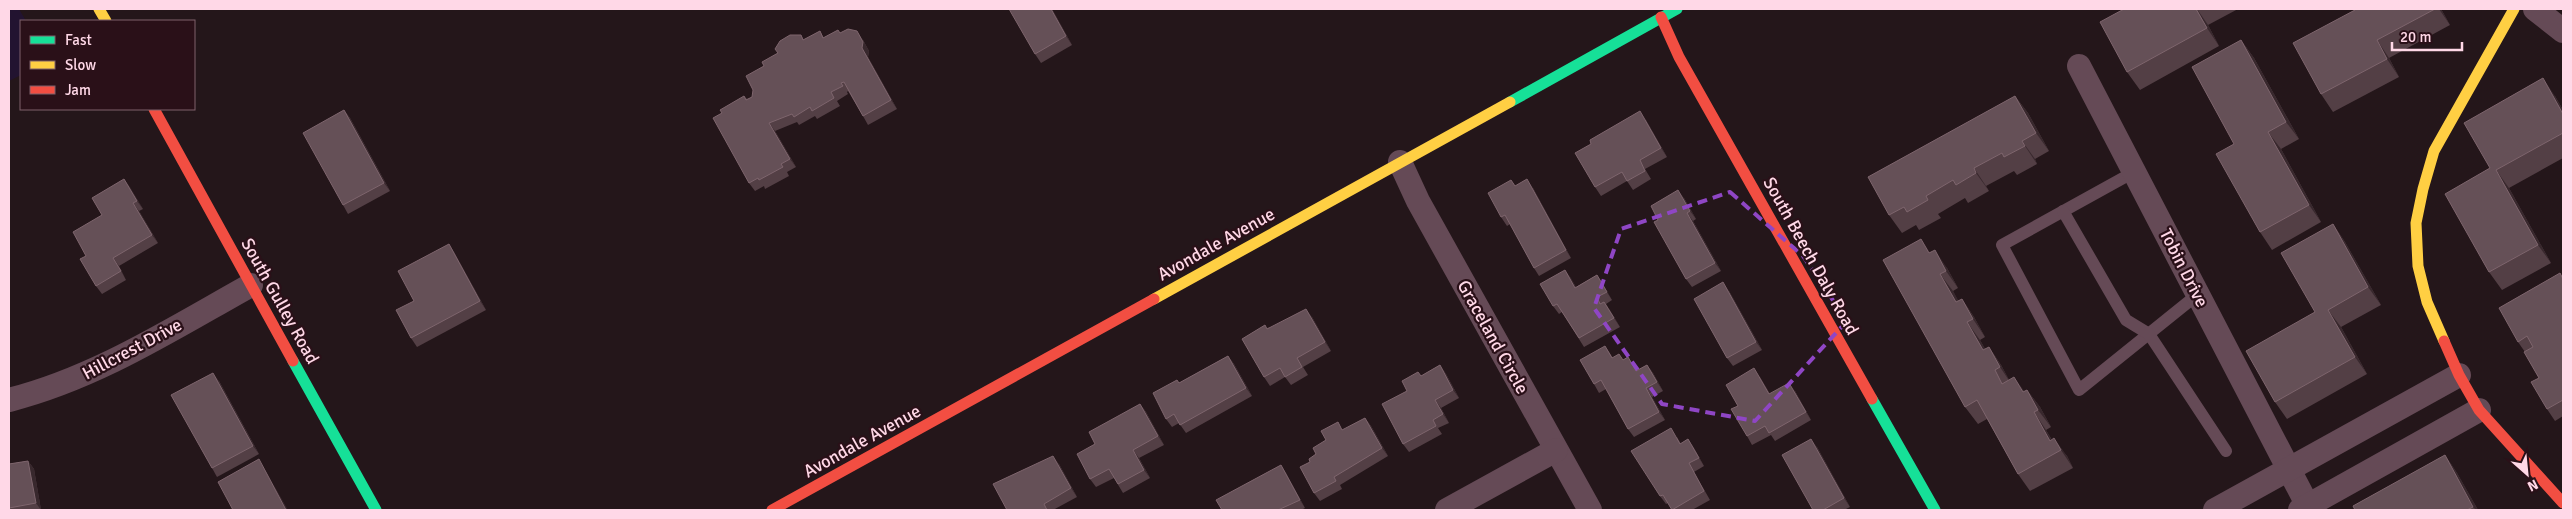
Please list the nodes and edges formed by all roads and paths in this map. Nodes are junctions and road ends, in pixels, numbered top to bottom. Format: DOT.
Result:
graph roads {
  1 [pos="99,9"];
  2 [pos="1677,9"];
  3 [pos="2514,9"];
  4 [pos="2535,9"];
  5 [pos="1662,17"];
  6 [pos="105,20"];
  7 [pos="2563,31"];
  8 [pos="2079,66"];
  9 [pos="155,110"];
  10 [pos="1400,162"];
  11 [pos="2134,172"];
  12 [pos="2063,211"];
  13 [pos="250,285"];
  14 [pos="2197,295"];
  15 [pos="2149,334"];
  16 [pos="2459,375"];
  17 [pos="9,400"];
  18 [pos="2479,410"];
  19 [pos="1556,450"];
  20 [pos="2226,451"];
  21 [pos="2288,470"];
  22 [pos="2563,502"];
  23 [pos="2306,509"];
  24 [pos="376,510"];
  25 [pos="772,510"];
  26 [pos="1447,510"];
  27 [pos="1590,510"];
  28 [pos="1935,510"];
  29 [pos="2215,510"];
  1 -- 6 [label="street"];
  2 -- 5 [label="street, Avondale Avenue"];
  3 -- 16 [label="street"];
  4 -- 7 [label="street"];
  5 -- 10 [label="street, Avondale Avenue"];
  5 -- 28 [label="street, South Beech Daly Road"];
  8 -- 11 [label="street, Tobin Drive"];
  9 -- 13 [label="street, South Gulley Road"];
  10 -- 19 [label="street, Graceland Circle"];
  10 -- 25 [label="street, Avondale Avenue"];
  11 -- 12 [label="lane"];
  11 -- 14 [label="street, Tobin Drive"];
  12 -- 15 [label="lane"];
  12 -- 15 [label="lane"];
  13 -- 17 [label="street, Hillcrest Drive"];
  13 -- 24 [label="street, South Gulley Road"];
  14 -- 15 [label="lane"];
  14 -- 21 [label="street, Tobin Drive"];
  15 -- 20 [label="lane"];
  16 -- 18 [label="street"];
  16 -- 21 [label="street"];
  18 -- 22 [label="street"];
  18 -- 23 [label="street, Tobin Drive"];
  19 -- 26 [label="street"];
  19 -- 27 [label="street, Graceland Circle"];
  21 -- 23 [label="street, Tobin Drive"];
  21 -- 29 [label="street"];
}
